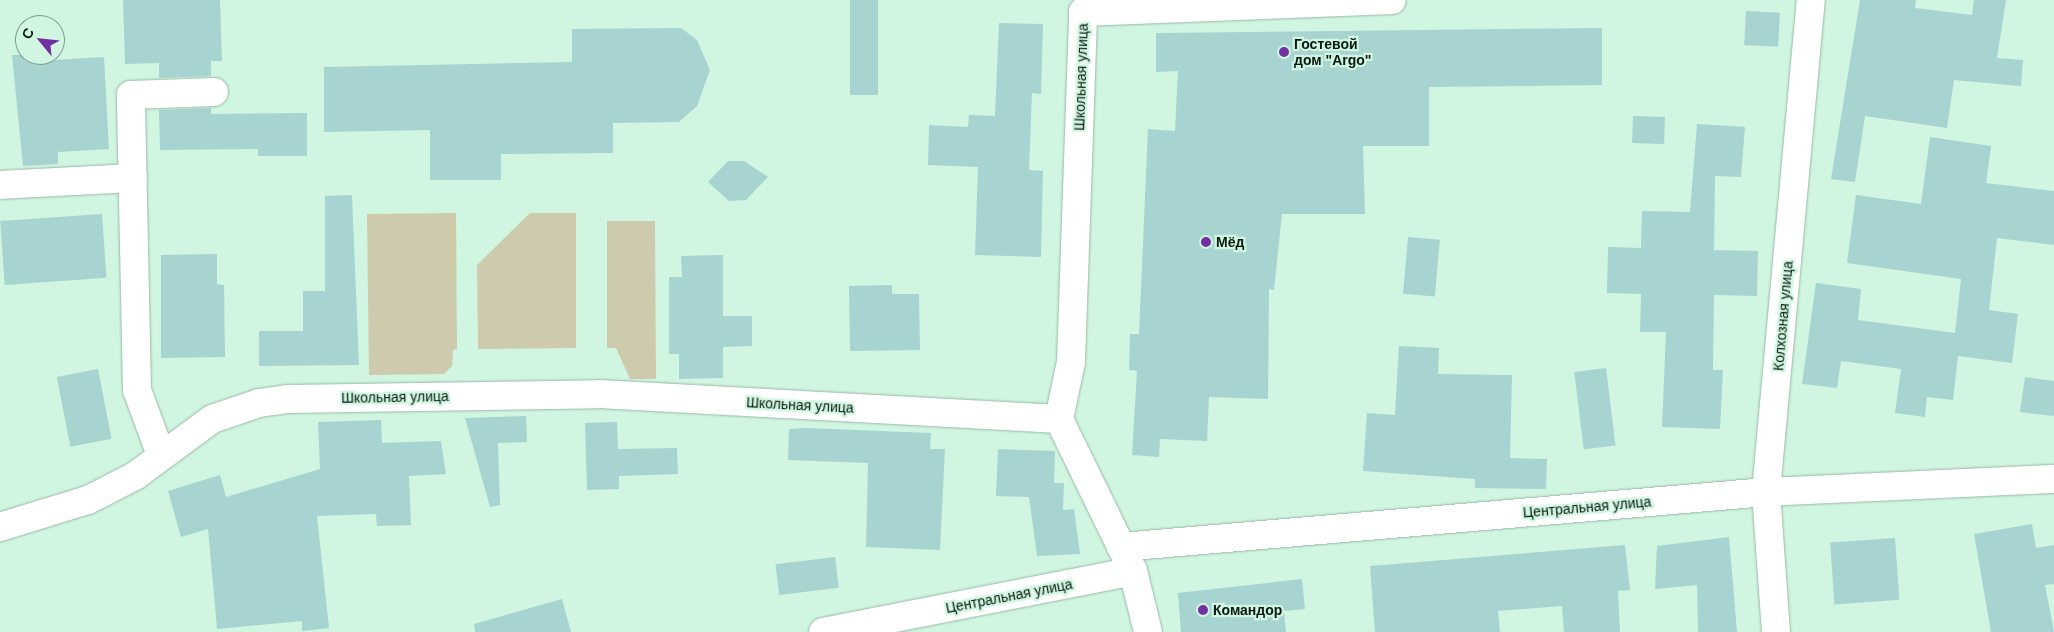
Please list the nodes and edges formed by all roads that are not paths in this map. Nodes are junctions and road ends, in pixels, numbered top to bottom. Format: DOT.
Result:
graph roads {
  1 [pos="1392,0"];
  2 [pos="1811,0"];
  3 [pos="214,92"];
  4 [pos="133,178"];
  5 [pos="0,185"];
  6 [pos="1059,419"];
  7 [pos="161,456"];
  8 [pos="2054,479"];
  9 [pos="1766,492"];
  10 [pos="0,527"];
  11 [pos="1121,546"];
  12 [pos="1133,571"];
  13 [pos="823,632"];
  14 [pos="1148,632"];
  15 [pos="1776,632"];
  1 -- 6 [label="street, Школьная улица"];
  2 -- 9 [label="street, Колхозная улица"];
  3 -- 4 [label="street"];
  4 -- 5 [label="street"];
  4 -- 7 [label="street"];
  6 -- 7 [label="street, Школьная улица"];
  6 -- 11 [label="street"];
  7 -- 10 [label="street, Школьная улица"];
  8 -- 9 [label="street, Центральная улица"];
  9 -- 11 [label="street, Центральная улица"];
  9 -- 15 [label="street, Колхозная улица"];
  11 -- 12 [label="street"];
  12 -- 13 [label="street, Центральная улица"];
  12 -- 14 [label="street"];
}
